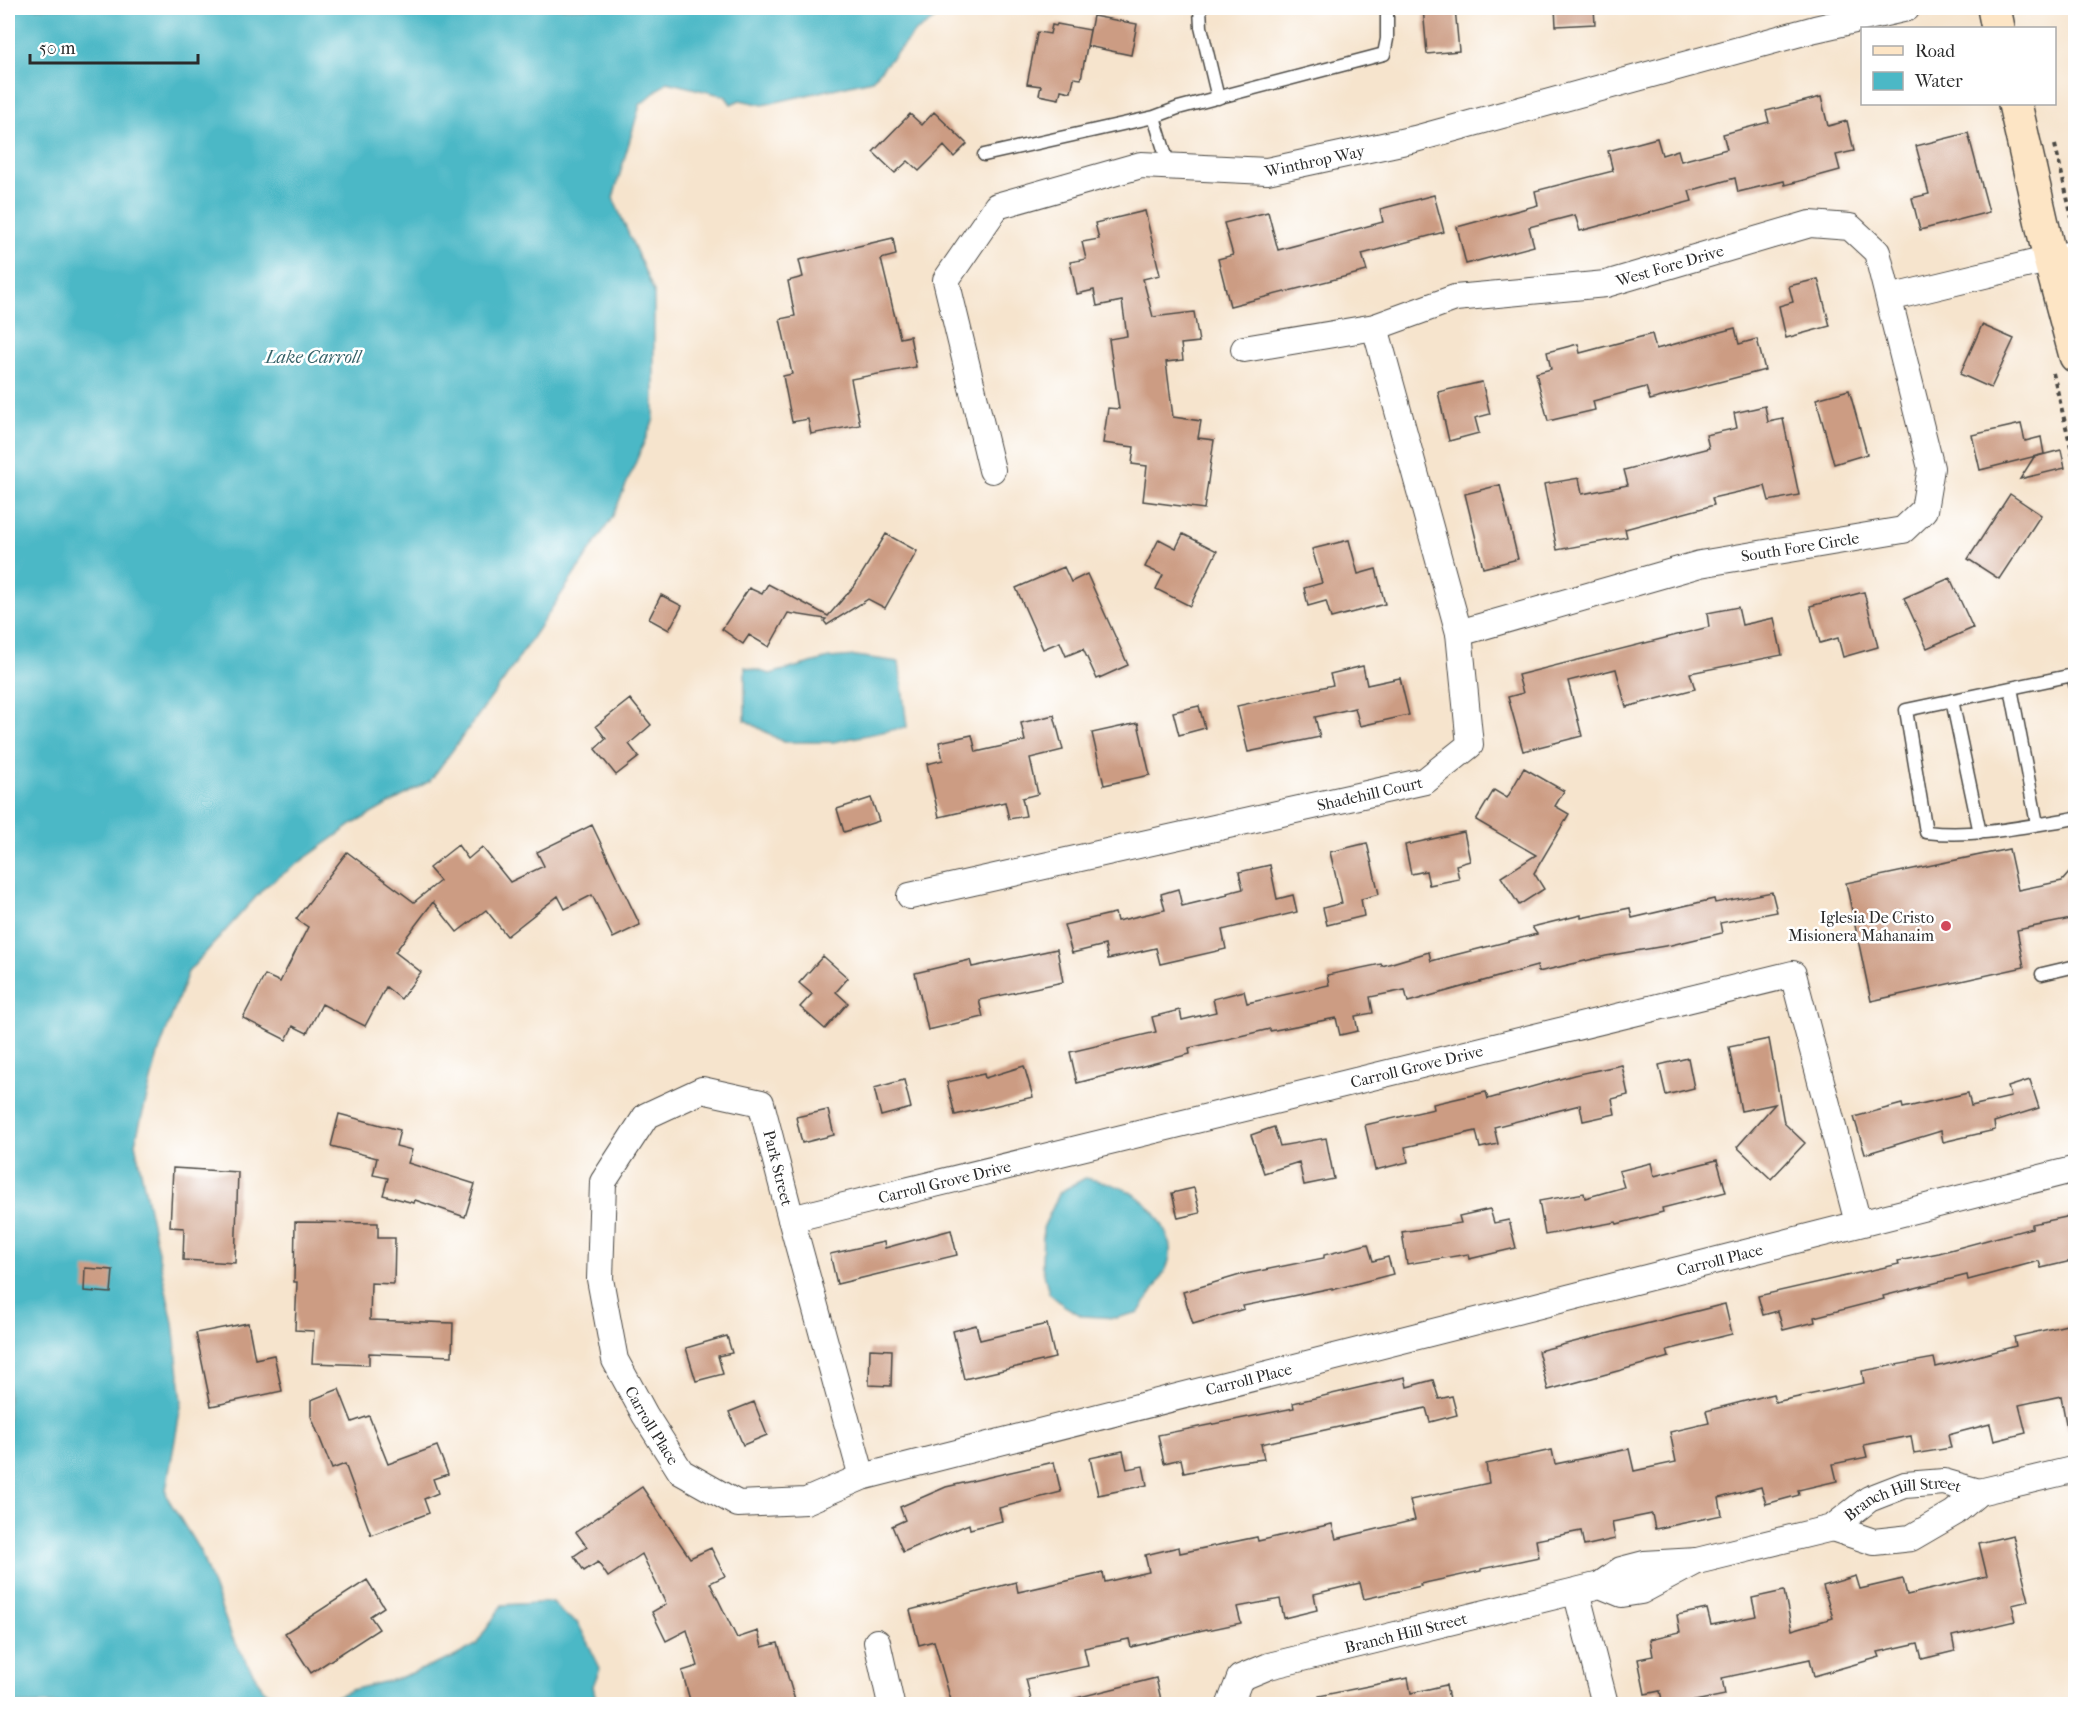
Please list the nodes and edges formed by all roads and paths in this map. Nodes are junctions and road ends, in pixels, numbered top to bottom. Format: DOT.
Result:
graph roads {
  1 [pos="1200,8"];
  2 [pos="1387,8"];
  3 [pos="1907,8"];
  4 [pos="1994,8"];
  5 [pos="1998,27"];
  6 [pos="1218,98"];
  7 [pos="2015,105"];
  8 [pos="1154,117"];
  9 [pos="2053,136"];
  10 [pos="984,154"];
  11 [pos="1169,166"];
  12 [pos="2076,232"];
  13 [pos="2063,256"];
  14 [pos="1889,298"];
  15 [pos="1375,327"];
  16 [pos="1244,349"];
  17 [pos="2076,356"];
  18 [pos="992,470"];
  19 [pos="1460,633"];
  20 [pos="2011,688"];
  21 [pos="2076,688"];
  22 [pos="1952,700"];
  23 [pos="2076,818"];
  24 [pos="2037,824"];
  25 [pos="1980,833"];
  26 [pos="910,896"];
  27 [pos="2076,966"];
  28 [pos="2042,974"];
  29 [pos="2076,1169"];
  30 [pos="791,1219"];
  31 [pos="1858,1223"];
  32 [pos="602,1233"];
  33 [pos="2076,1469"];
  34 [pos="862,1477"];
  35 [pos="1979,1492"];
  36 [pos="1832,1528"];
  37 [pos="1588,1588"];
  38 [pos="877,1642"];
  39 [pos="891,1704"];
  40 [pos="1230,1704"];
  41 [pos="1605,1704"];
  1 -- 6 [label="lane"];
  2 -- 6 [label="lane"];
  3 -- 11 [label="street, Winthrop Way"];
  4 -- 5 [label="main road"];
  6 -- 8 [label="lane"];
  7 -- 13 [label="main road"];
  8 -- 10 [label="lane"];
  8 -- 11 [label="lane"];
  9 -- 12 [label="path"];
  11 -- 18 [label="street, Winthrop Way"];
  13 -- 14 [label="street"];
  13 -- 17 [label="main road"];
  14 -- 15 [label="street, West Fore Drive"];
  14 -- 19 [label="street, South Fore Circle"];
  15 -- 16 [label="street, West Fore Drive"];
  15 -- 19 [label="street, Shadehill Court"];
  19 -- 26 [label="street, Shadehill Court"];
  20 -- 21 [label="lane"];
  20 -- 22 [label="lane"];
  20 -- 24 [label="lane"];
  22 -- 25 [label="lane"];
  22 -- 25 [label="lane"];
  23 -- 24 [label="lane"];
  24 -- 25 [label="lane"];
  27 -- 28 [label="lane"];
  29 -- 31 [label="street, Carroll Place"];
  30 -- 31 [label="street, Carroll Grove Drive"];
  30 -- 32 [label="street, Park Street"];
  30 -- 34 [label="street, Park Street"];
  31 -- 34 [label="street, Carroll Place"];
  32 -- 34 [label="street, Carroll Place"];
  33 -- 35 [label="street, Branch Hill Street"];
  35 -- 36 [label="street, Branch Hill Street"];
  35 -- 36 [label="street, Branch Hill Street"];
  36 -- 37 [label="street, Branch Hill Street"];
  37 -- 40 [label="street, Branch Hill Street"];
  37 -- 41 [label="street"];
  38 -- 39 [label="street"];
}
